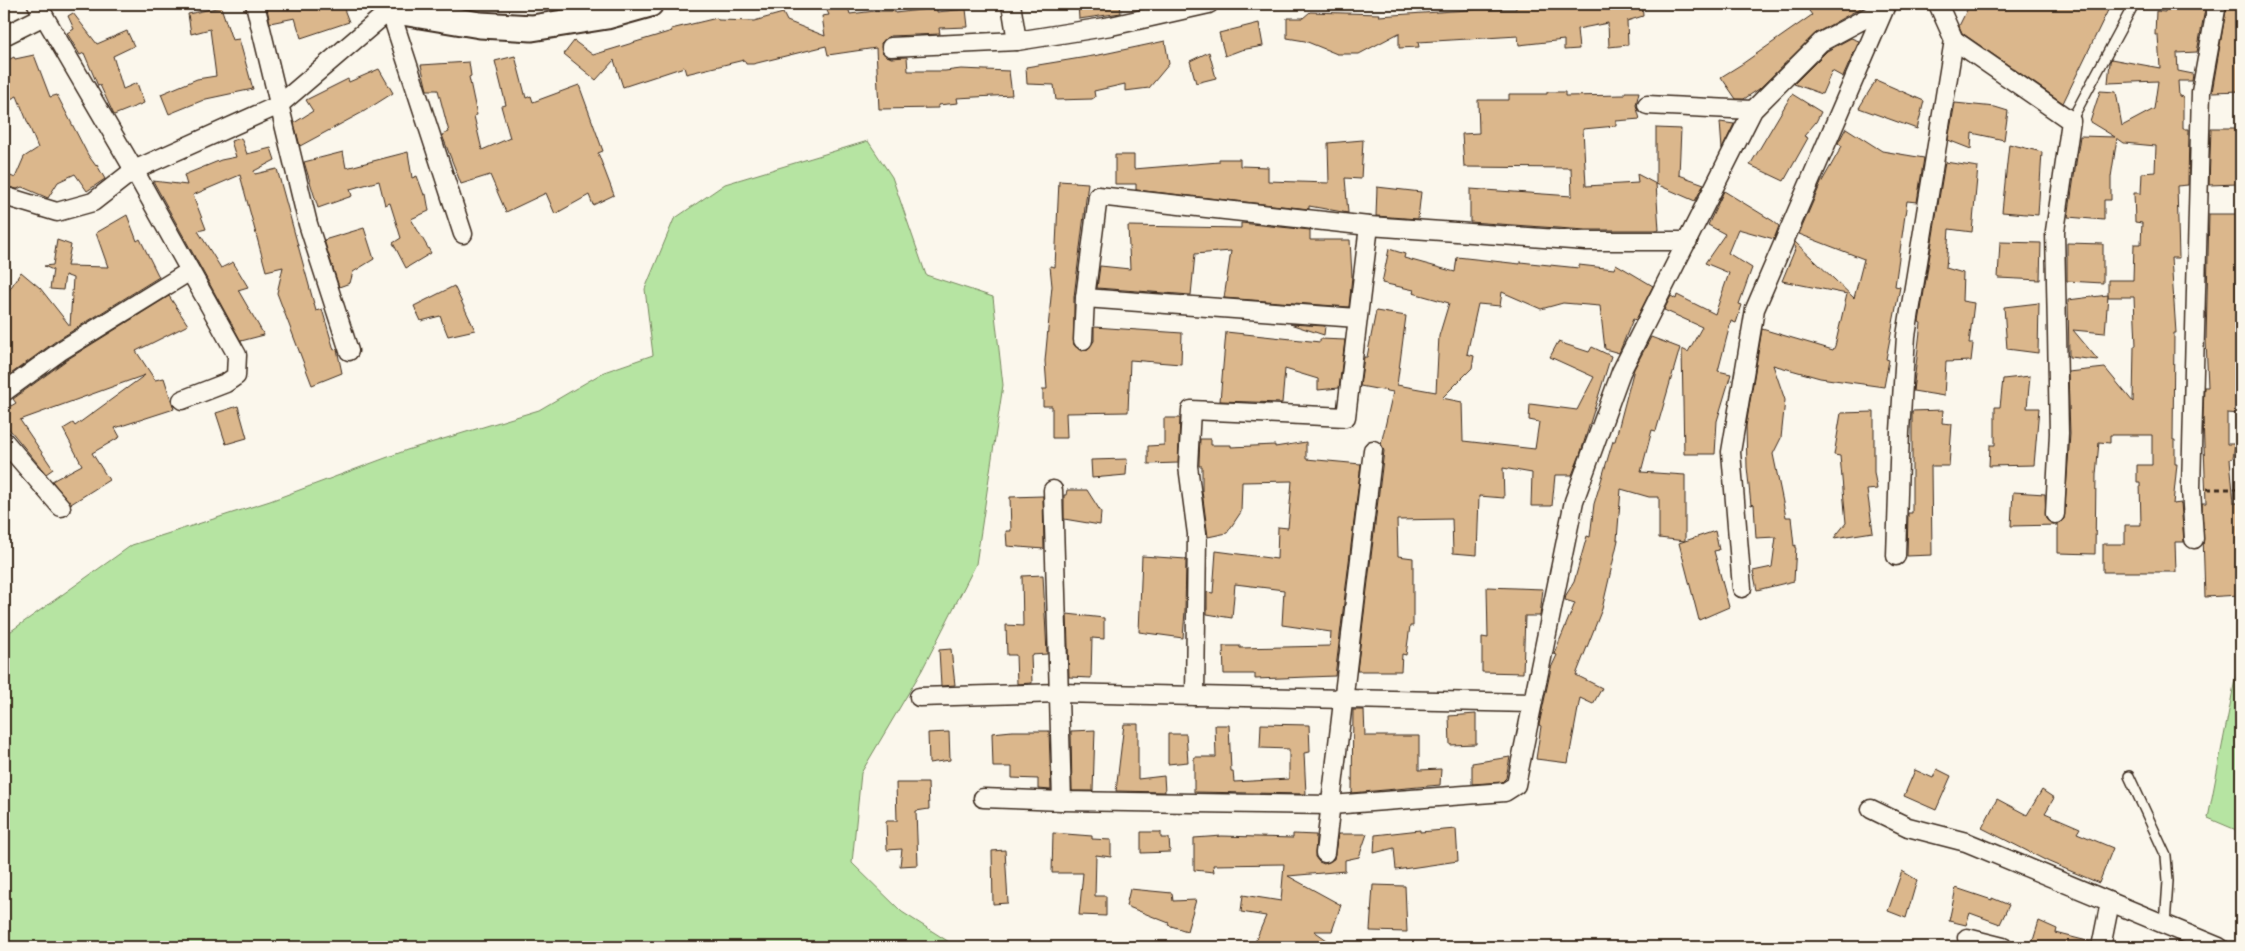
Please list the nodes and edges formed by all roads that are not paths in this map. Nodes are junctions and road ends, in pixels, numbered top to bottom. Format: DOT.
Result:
graph roads {
  1 [pos="255,4"];
  2 [pos="650,4"];
  3 [pos="1011,4"];
  4 [pos="1209,4"];
  5 [pos="1938,4"];
  6 [pos="2134,4"];
  7 [pos="2217,4"];
  8 [pos="388,7"];
  9 [pos="1176,7"];
  10 [pos="1885,7"];
  11 [pos="40,10"];
  12 [pos="4,36"];
  13 [pos="1954,40"];
  14 [pos="1017,41"];
  15 [pos="891,48"];
  16 [pos="279,105"];
  17 [pos="1647,105"];
  18 [pos="1752,110"];
  19 [pos="2070,121"];
  20 [pos="134,170"];
  21 [pos="4,196"];
  22 [pos="1369,226"];
  23 [pos="462,234"];
  24 [pos="1688,241"];
  25 [pos="190,271"];
  26 [pos="1086,298"];
  27 [pos="1357,318"];
  28 [pos="1083,340"];
  29 [pos="349,351"];
  30 [pos="4,392"];
  31 [pos="182,400"];
  32 [pos="4,441"];
  33 [pos="1373,450"];
  34 [pos="1053,490"];
  35 [pos="61,507"];
  36 [pos="2055,514"];
  37 [pos="2194,539"];
  38 [pos="1896,556"];
  39 [pos="1742,588"];
  40 [pos="1059,693"];
  41 [pos="1195,696"];
  42 [pos="919,697"];
  43 [pos="1344,700"];
  44 [pos="1532,703"];
  45 [pos="2129,776"];
  46 [pos="983,798"];
  47 [pos="1062,801"];
  48 [pos="1331,805"];
  49 [pos="1871,809"];
  50 [pos="1325,853"];
  51 [pos="2110,902"];
  52 [pos="2165,925"];
  53 [pos="1967,938"];
  54 [pos="1999,947"];
  55 [pos="2101,947"];
  56 [pos="2219,947"];
  1 -- 16 [label="street"];
  2 -- 8 [label="main road"];
  3 -- 14 [label="street"];
  4 -- 9 [label="street"];
  5 -- 13 [label="street"];
  6 -- 19 [label="lane"];
  7 -- 37 [label="street"];
  8 -- 16 [label="street"];
  8 -- 23 [label="street"];
  9 -- 14 [label="street"];
  10 -- 18 [label="street"];
  10 -- 39 [label="street"];
  11 -- 12 [label="street"];
  11 -- 20 [label="street"];
  13 -- 19 [label="street"];
  13 -- 38 [label="street"];
  14 -- 15 [label="street"];
  16 -- 20 [label="street"];
  16 -- 29 [label="street"];
  17 -- 18 [label="street"];
  18 -- 24 [label="street"];
  19 -- 36 [label="street"];
  20 -- 21 [label="street"];
  20 -- 25 [label="street"];
  22 -- 24 [label="street"];
  22 -- 26 [label="street"];
  22 -- 27 [label="street"];
  24 -- 44 [label="street"];
  25 -- 30 [label="street"];
  25 -- 31 [label="street"];
  26 -- 27 [label="street"];
  26 -- 28 [label="street"];
  27 -- 41 [label="street"];
  32 -- 35 [label="street"];
  33 -- 43 [label="street"];
  34 -- 40 [label="street"];
  40 -- 41 [label="street"];
  40 -- 42 [label="street"];
  40 -- 47 [label="street"];
  41 -- 43 [label="street"];
  43 -- 44 [label="street"];
  43 -- 48 [label="street"];
  44 -- 48 [label="street"];
  45 -- 52 [label="lane"];
  46 -- 47 [label="street"];
  47 -- 48 [label="street"];
  48 -- 50 [label="street"];
  49 -- 51 [label="street"];
  51 -- 52 [label="street"];
  51 -- 55 [label="street"];
  52 -- 56 [label="street"];
  53 -- 54 [label="street"];
}
